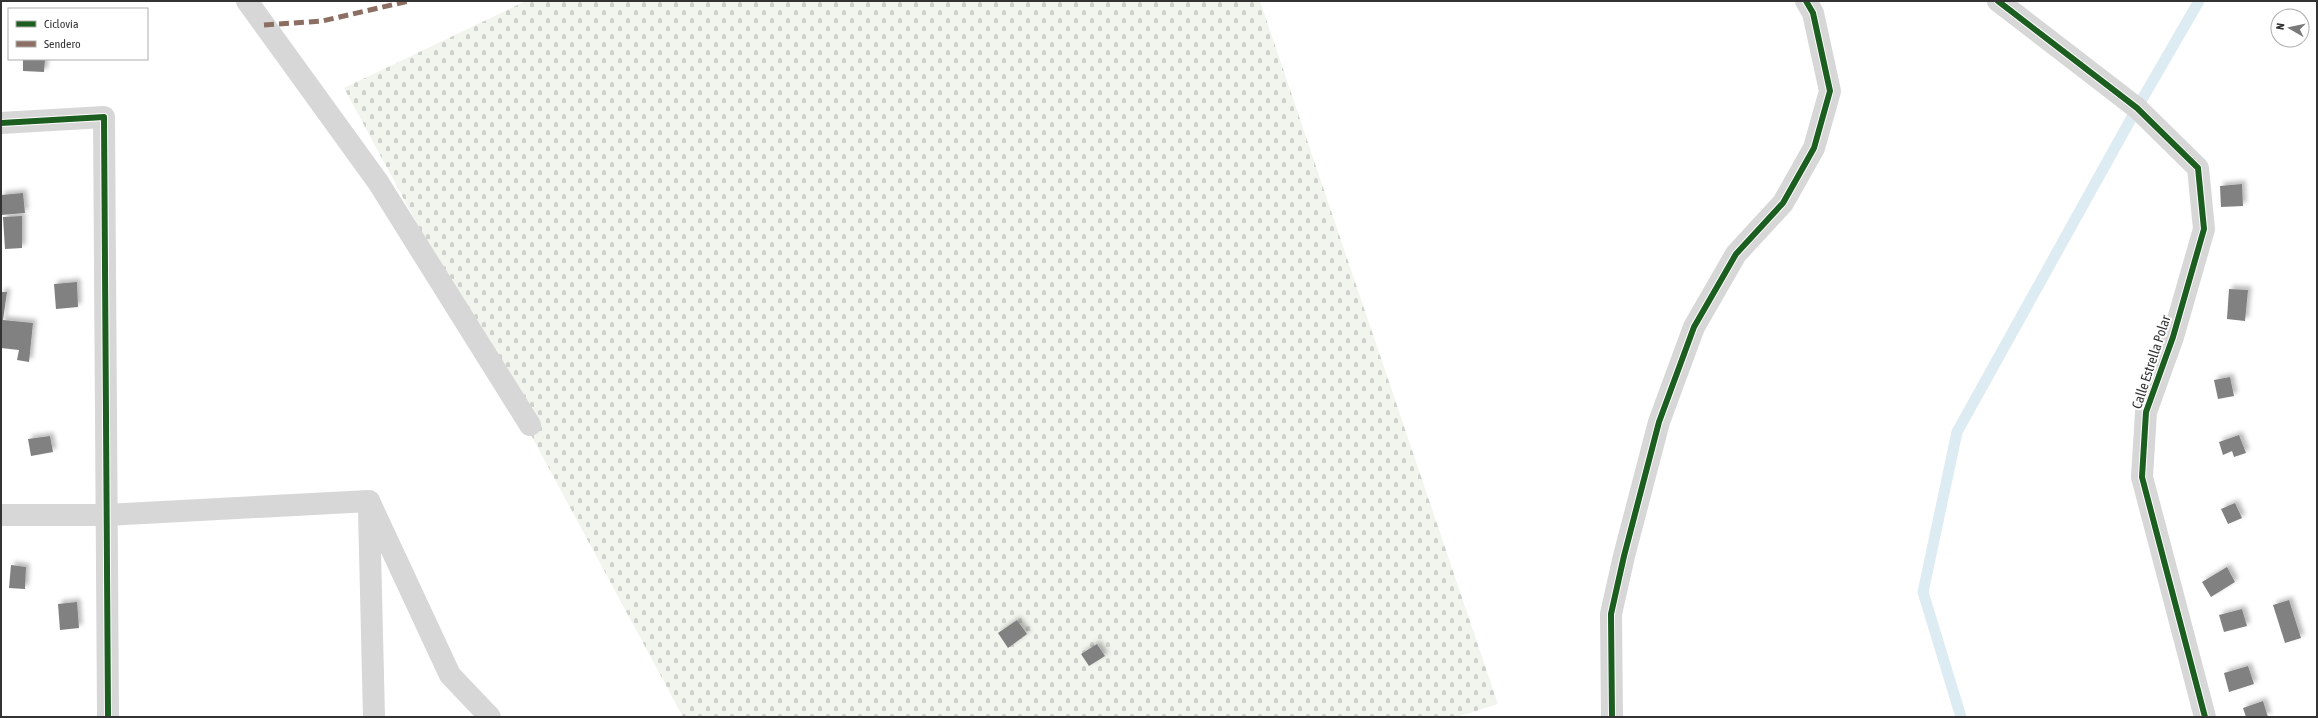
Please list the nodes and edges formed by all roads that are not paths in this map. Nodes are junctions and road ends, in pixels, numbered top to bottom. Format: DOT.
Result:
graph roads {
  1 [pos="247,1"];
  2 [pos="1806,1"];
  3 [pos="1998,1"];
  4 [pos="1,123"];
  5 [pos="530,425"];
  6 [pos="369,501"];
  7 [pos="1,515"];
  8 [pos="106,515"];
  9 [pos="108,717"];
  10 [pos="374,717"];
  11 [pos="490,717"];
  12 [pos="1612,717"];
  13 [pos="2205,717"];
  1 -- 5 [label="street"];
  2 -- 12 [label="street"];
  3 -- 13 [label="street, Calle Estrella Polar"];
  4 -- 8 [label="street"];
  6 -- 8 [label="street"];
  6 -- 10 [label="street"];
  6 -- 11 [label="street"];
  7 -- 8 [label="street"];
  8 -- 9 [label="street"];
}
